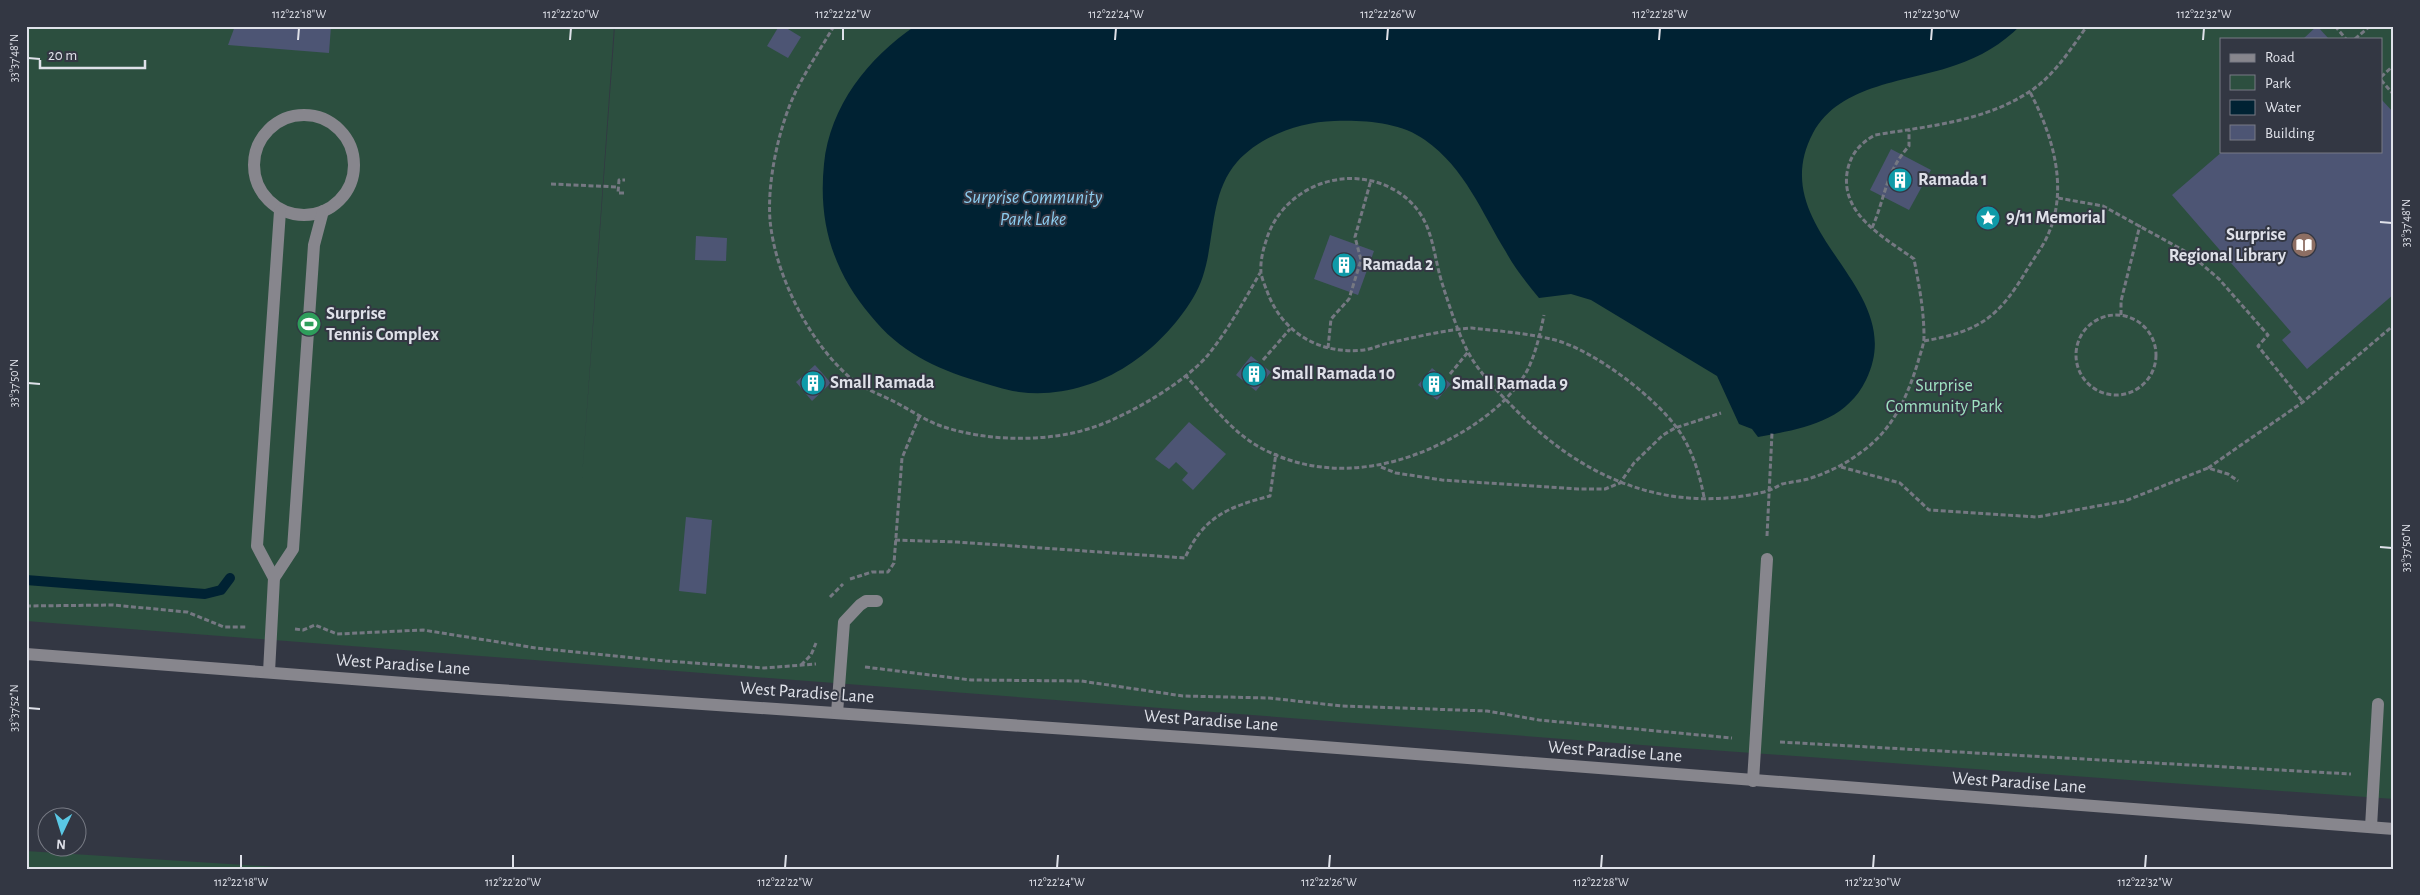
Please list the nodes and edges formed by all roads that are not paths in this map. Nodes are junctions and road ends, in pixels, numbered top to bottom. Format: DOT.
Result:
graph roads {
  1 [pos="280,211"];
  2 [pos="323,211"];
  3 [pos="1767,559"];
  4 [pos="274,578"];
  5 [pos="877,601"];
  6 [pos="26,654"];
  7 [pos="268,672"];
  8 [pos="2378,704"];
  9 [pos="837,713"];
  10 [pos="1753,781"];
  11 [pos="2370,827"];
  12 [pos="2394,829"];
  1 -- 2 [label="street"];
  1 -- 2 [label="street"];
  1 -- 4 [label="street"];
  2 -- 4 [label="street"];
  3 -- 10 [label="street"];
  4 -- 7 [label="street"];
  5 -- 9 [label="street"];
  6 -- 7 [label="street, West Paradise Lane"];
  7 -- 9 [label="street, West Paradise Lane"];
  8 -- 11 [label="street"];
  9 -- 10 [label="street, West Paradise Lane"];
  10 -- 11 [label="street, West Paradise Lane"];
  11 -- 12 [label="street, West Paradise Lane"];
}
